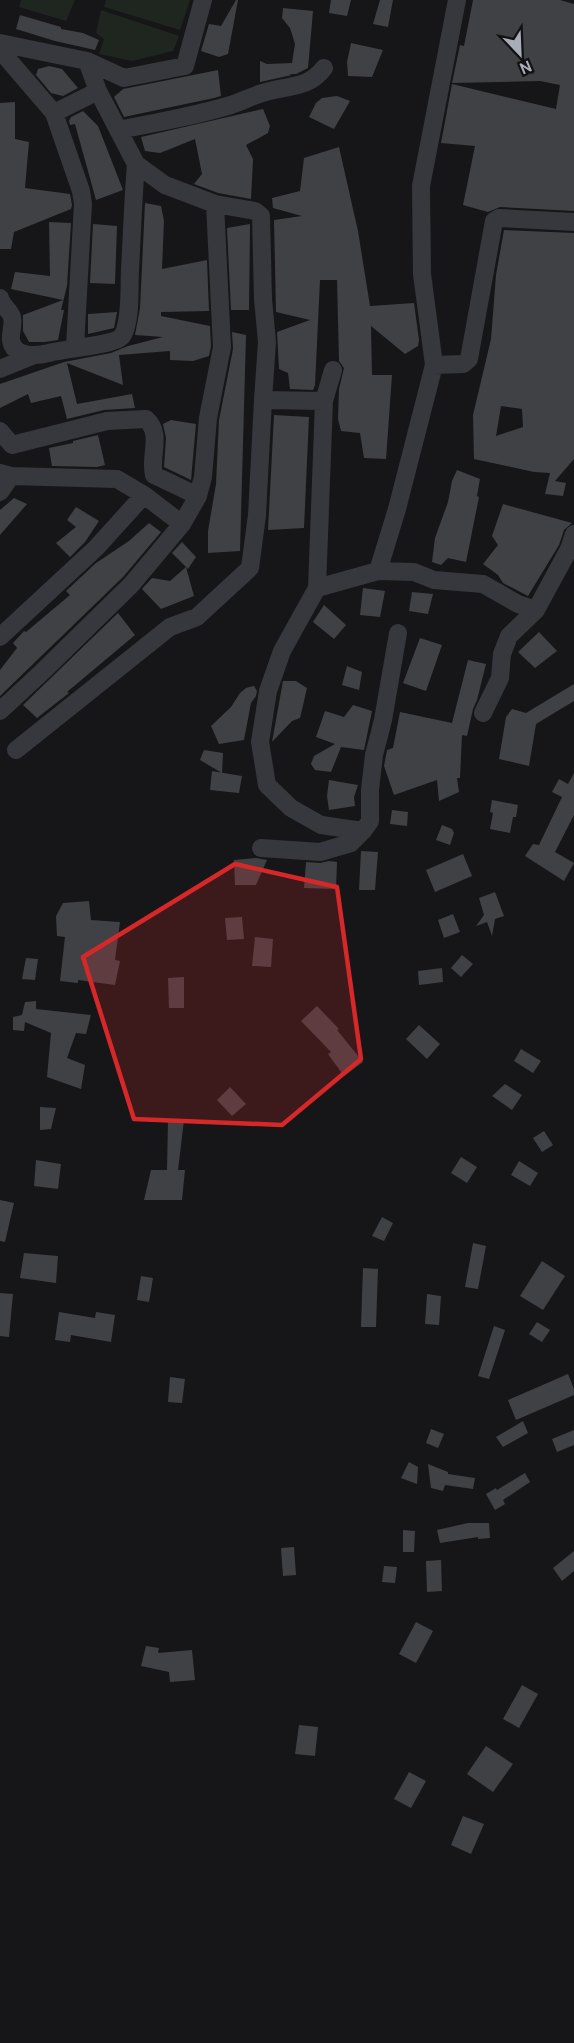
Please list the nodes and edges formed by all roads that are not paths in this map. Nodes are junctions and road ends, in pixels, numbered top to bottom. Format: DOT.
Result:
graph roads {
  1 [pos="203,0"];
  2 [pos="457,0"];
  3 [pos="0,43"];
  4 [pos="0,50"];
  5 [pos="87,61"];
  6 [pos="324,68"];
  7 [pos="98,92"];
  8 [pos="54,112"];
  9 [pos="118,130"];
  10 [pos="136,164"];
  11 [pos="215,204"];
  12 [pos="574,222"];
  13 [pos="0,298"];
  14 [pos="75,347"];
  15 [pos="32,356"];
  16 [pos="434,365"];
  17 [pos="0,369"];
  18 [pos="333,370"];
  19 [pos="263,400"];
  20 [pos="324,401"];
  21 [pos="0,431"];
  22 [pos="6,475"];
  23 [pos="0,492"];
  24 [pos="144,495"];
  25 [pos="198,496"];
  26 [pos="182,524"];
  27 [pos="574,534"];
  28 [pos="378,571"];
  29 [pos="317,588"];
  30 [pos="536,610"];
  31 [pos="398,633"];
  32 [pos="0,637"];
  33 [pos="0,711"];
  34 [pos="483,713"];
  35 [pos="16,750"];
  36 [pos="363,831"];
  37 [pos="261,848"];
  1 -- 5 [label="street"];
  2 -- 16 [label="street"];
  3 -- 5 [label="street"];
  4 -- 8 [label="street"];
  5 -- 7 [label="street"];
  6 -- 9 [label="street"];
  7 -- 8 [label="street"];
  7 -- 9 [label="street"];
  8 -- 14 [label="street"];
  9 -- 10 [label="street"];
  10 -- 11 [label="street"];
  10 -- 14 [label="street"];
  11 -- 19 [label="street"];
  11 -- 25 [label="street"];
  12 -- 16 [label="street"];
  13 -- 15 [label="street"];
  14 -- 15 [label="street"];
  15 -- 17 [label="street"];
  16 -- 28 [label="street"];
  18 -- 20 [label="street"];
  19 -- 20 [label="street"];
  19 -- 35 [label="street"];
  20 -- 29 [label="street"];
  21 -- 25 [label="street"];
  22 -- 23 [label="street"];
  22 -- 24 [label="street"];
  24 -- 26 [label="street"];
  24 -- 32 [label="street"];
  25 -- 26 [label="street"];
  26 -- 33 [label="street"];
  27 -- 30 [label="street"];
  28 -- 29 [label="street"];
  28 -- 30 [label="street"];
  29 -- 36 [label="street"];
  30 -- 34 [label="street"];
  31 -- 36 [label="street"];
  36 -- 37 [label="street"];
}
